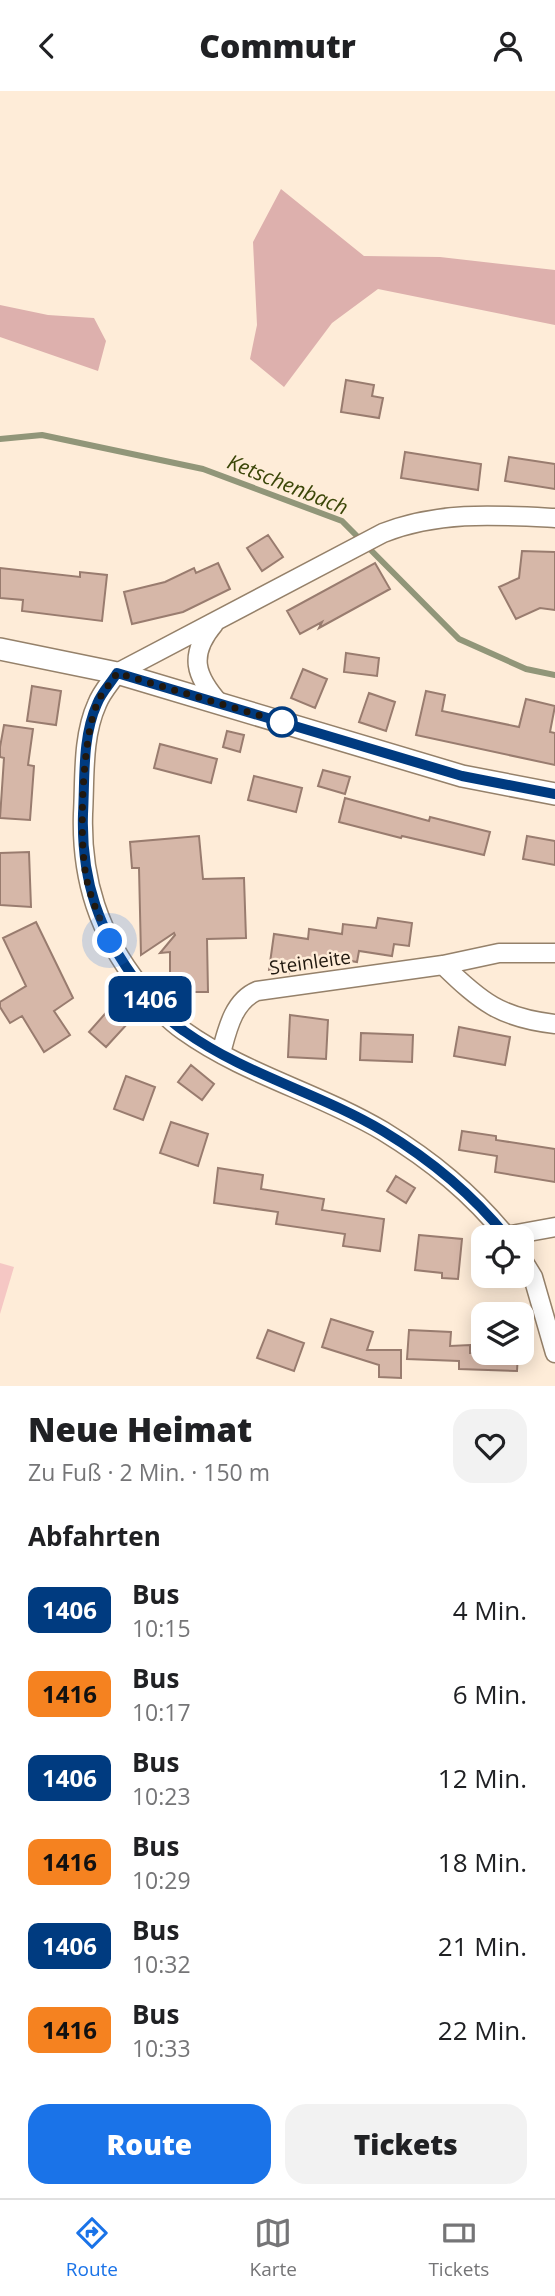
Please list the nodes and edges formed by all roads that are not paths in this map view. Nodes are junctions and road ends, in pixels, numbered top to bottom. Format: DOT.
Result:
graph roads {
  1 [pos="555,518"];
  2 [pos="216,622"];
  3 [pos="0,649"];
  4 [pos="117,673"];
  5 [pos="220,703"];
  6 [pos="555,794"];
  7 [pos="555,953"];
  8 [pos="443,965"];
  9 [pos="555,1024"];
  10 [pos="221,1053"];
  11 [pos="496,1225"];
  12 [pos="555,1227"];
  13 [pos="534,1231"];
  14 [pos="534,1280"];
  15 [pos="555,1353"];
  1 -- 2 [label="street"];
  2 -- 4 [label="street"];
  2 -- 5 [label="street"];
  3 -- 4 [label="street"];
  4 -- 5 [label="street"];
  4 -- 10 [label="street"];
  5 -- 6 [label="street"];
  7 -- 8 [label="street, Steinleite"];
  8 -- 9 [label="street"];
  8 -- 10 [label="street, Steinleite"];
  10 -- 11 [label="street"];
  12 -- 13 [label="street"];
  14 -- 15 [label="street"];
}
